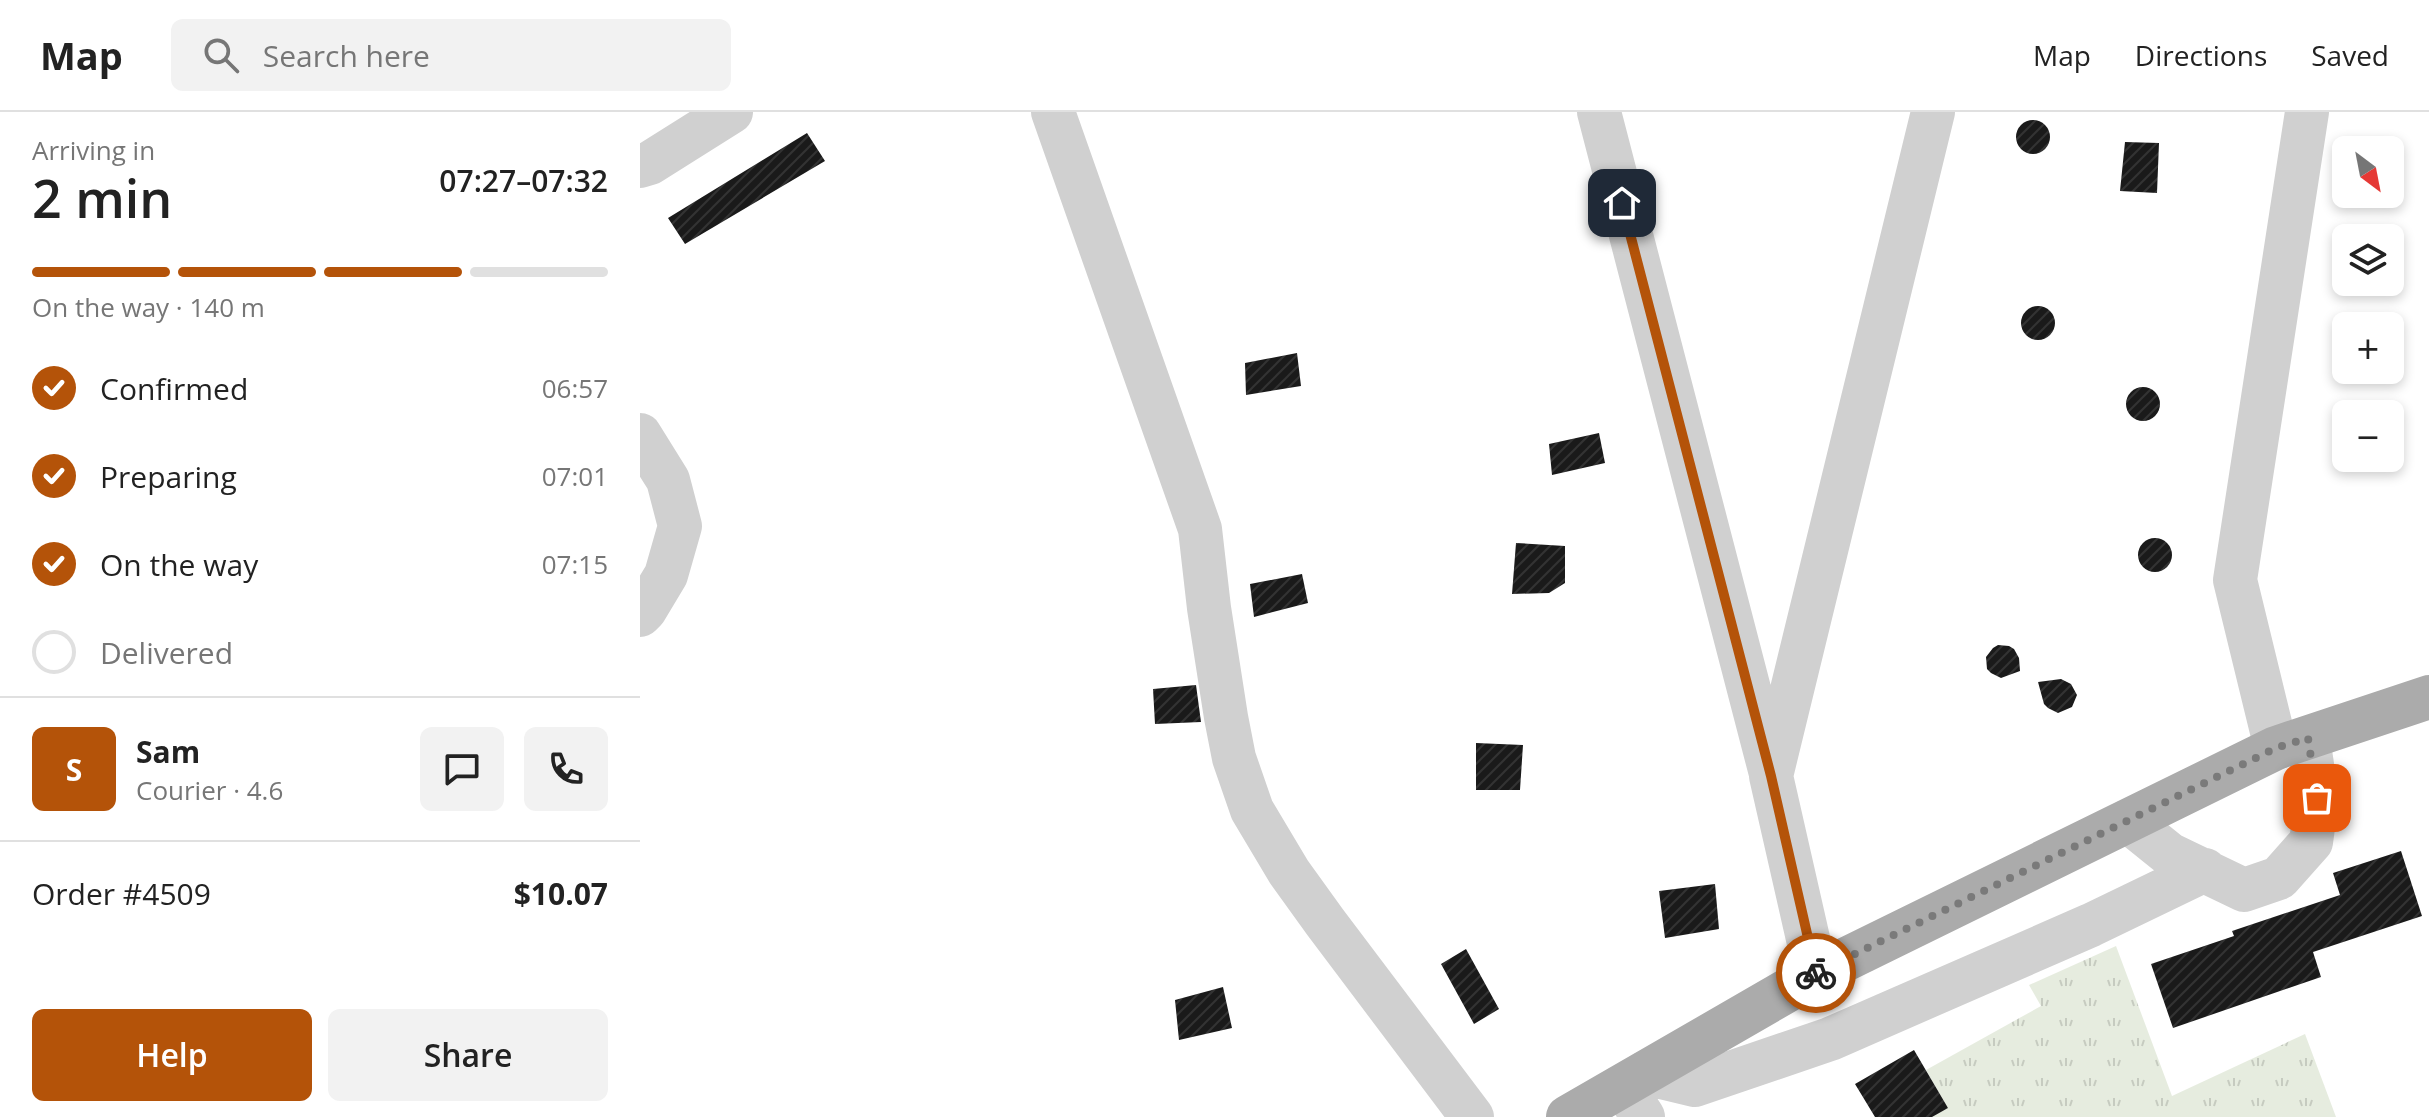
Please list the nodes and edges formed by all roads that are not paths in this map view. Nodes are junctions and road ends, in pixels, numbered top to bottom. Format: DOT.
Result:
graph roads {
  1 [pos="731,112"];
  2 [pos="1053,112"];
  3 [pos="1599,112"];
  4 [pos="1933,112"];
  5 [pos="2307,112"];
  6 [pos="640,166"];
  7 [pos="640,435"];
  8 [pos="640,615"];
  9 [pos="2429,697"];
  10 [pos="2292,743"];
  11 [pos="1771,776"];
  12 [pos="2128,821"];
  13 [pos="2205,870"];
  14 [pos="1816,974"];
  15 [pos="1637,1092"];
  16 [pos="1472,1117"];
  17 [pos="1568,1117"];
  1 -- 6 [label="street"];
  2 -- 16 [label="street"];
  3 -- 11 [label="street"];
  4 -- 11 [label="street"];
  5 -- 10 [label="street"];
  7 -- 8 [label="street"];
  9 -- 10 [label="main road"];
  10 -- 12 [label="main road"];
  10 -- 13 [label="street"];
  11 -- 14 [label="street"];
  12 -- 13 [label="street"];
  12 -- 14 [label="main road"];
  13 -- 15 [label="street"];
  14 -- 15 [label="main road"];
  15 -- 17 [label="main road"];
}
